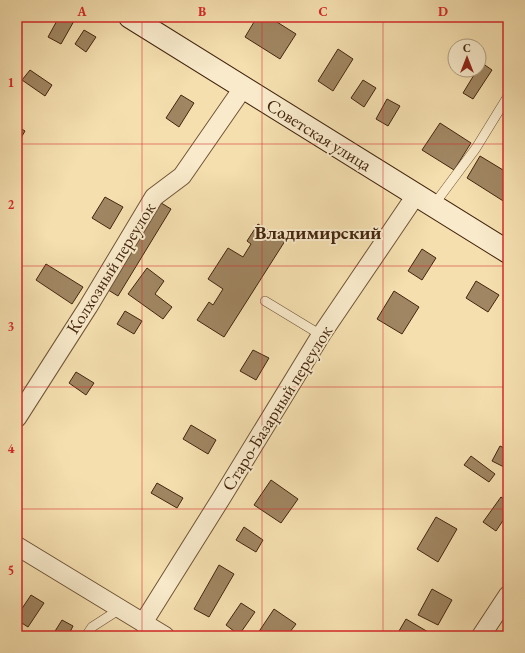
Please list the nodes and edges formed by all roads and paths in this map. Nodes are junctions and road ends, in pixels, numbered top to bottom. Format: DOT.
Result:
graph roads {
  1 [pos="130,17"];
  2 [pos="243,88"];
  3 [pos="508,96"];
  4 [pos="424,201"];
  5 [pos="508,252"];
  6 [pos="265,301"];
  7 [pos="321,335"];
  8 [pos="17,418"];
  9 [pos="17,546"];
  10 [pos="508,595"];
  11 [pos="120,609"];
  12 [pos="143,623"];
  13 [pos="86,636"];
  14 [pos="165,636"];
  15 [pos="481,636"];
  1 -- 2 [label="street, Советская улица"];
  2 -- 4 [label="street, Советская улица"];
  2 -- 8 [label="street, Колхозный переулок"];
  3 -- 4 [label="lane"];
  4 -- 5 [label="street, Советская улица"];
  4 -- 7 [label="street, Старо-Базарный переулок"];
  6 -- 7 [label="lane"];
  7 -- 12 [label="street, Старо-Базарный переулок"];
  9 -- 11 [label="street"];
  10 -- 15 [label="street"];
  11 -- 12 [label="street"];
  11 -- 13 [label="lane"];
  12 -- 14 [label="street"];
}
